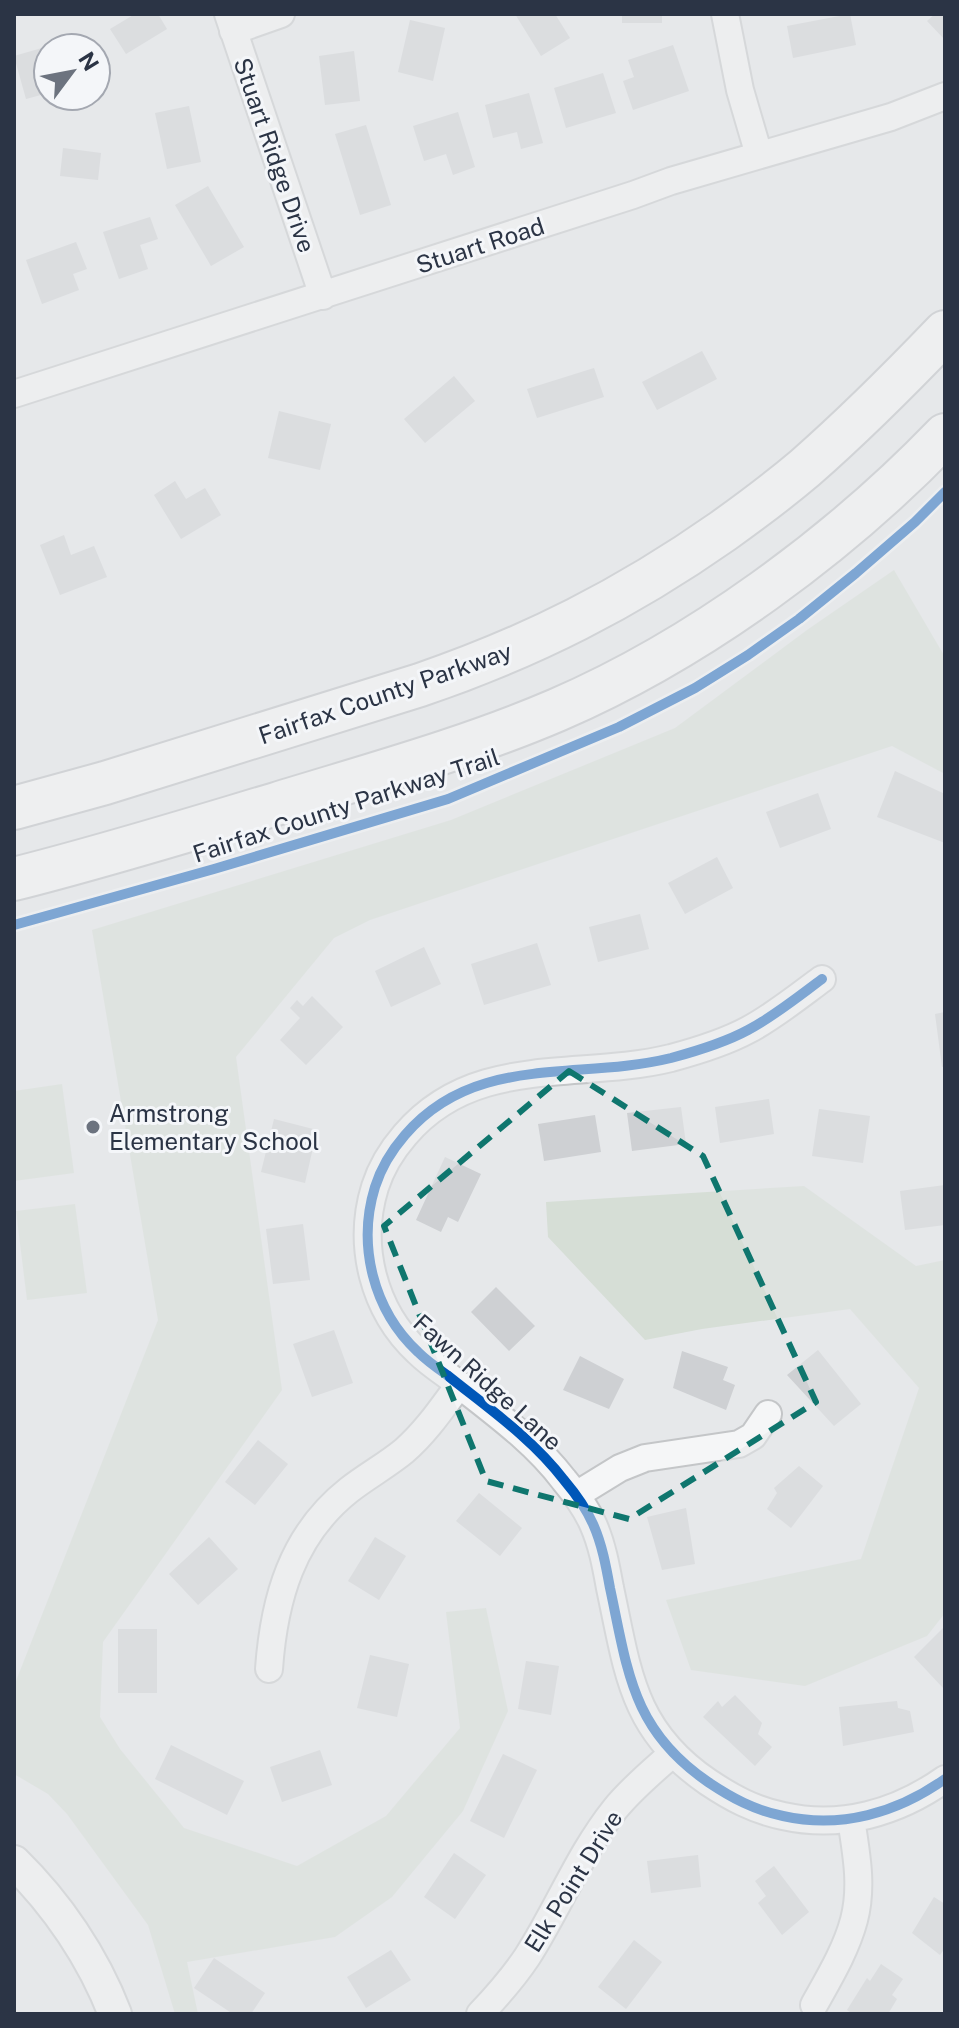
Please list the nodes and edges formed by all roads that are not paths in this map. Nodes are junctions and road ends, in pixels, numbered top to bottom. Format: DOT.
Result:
graph roads {
  1 [pos="281,14"];
  2 [pos="725,14"];
  3 [pos="230,22"];
  4 [pos="945,96"];
  5 [pos="759,155"];
  6 [pos="323,296"];
  7 [pos="945,332"];
  8 [pos="14,394"];
  9 [pos="945,435"];
  10 [pos="14,808"];
  11 [pos="14,879"];
  12 [pos="822,979"];
  13 [pos="459,1385"];
  14 [pos="768,1414"];
  15 [pos="576,1495"];
  16 [pos="269,1669"];
  17 [pos="673,1753"];
  18 [pos="945,1779"];
  19 [pos="851,1819"];
  20 [pos="14,1862"];
  21 [pos="814,2005"];
  22 [pos="115,2014"];
  23 [pos="480,2014"];
  1 -- 3 [label="street"];
  2 -- 5 [label="street"];
  3 -- 6 [label="street, Stuart Ridge Drive"];
  4 -- 5 [label="street, Stuart Road"];
  5 -- 6 [label="street, Stuart Road"];
  6 -- 8 [label="street, Stuart Road"];
  7 -- 10 [label="highway, Fairfax County Parkway"];
  9 -- 11 [label="highway"];
  12 -- 13 [label="street, Fawn Ridge Lane"];
  13 -- 15 [label="street, Fawn Ridge Lane"];
  13 -- 16 [label="street"];
  14 -- 15 [label="street"];
  15 -- 17 [label="street, Fawn Ridge Lane"];
  17 -- 19 [label="street, Fawn Ridge Lane"];
  17 -- 23 [label="street, Elk Point Drive"];
  18 -- 19 [label="street, Fawn Ridge Lane"];
  19 -- 21 [label="street"];
  20 -- 22 [label="street"];
}
